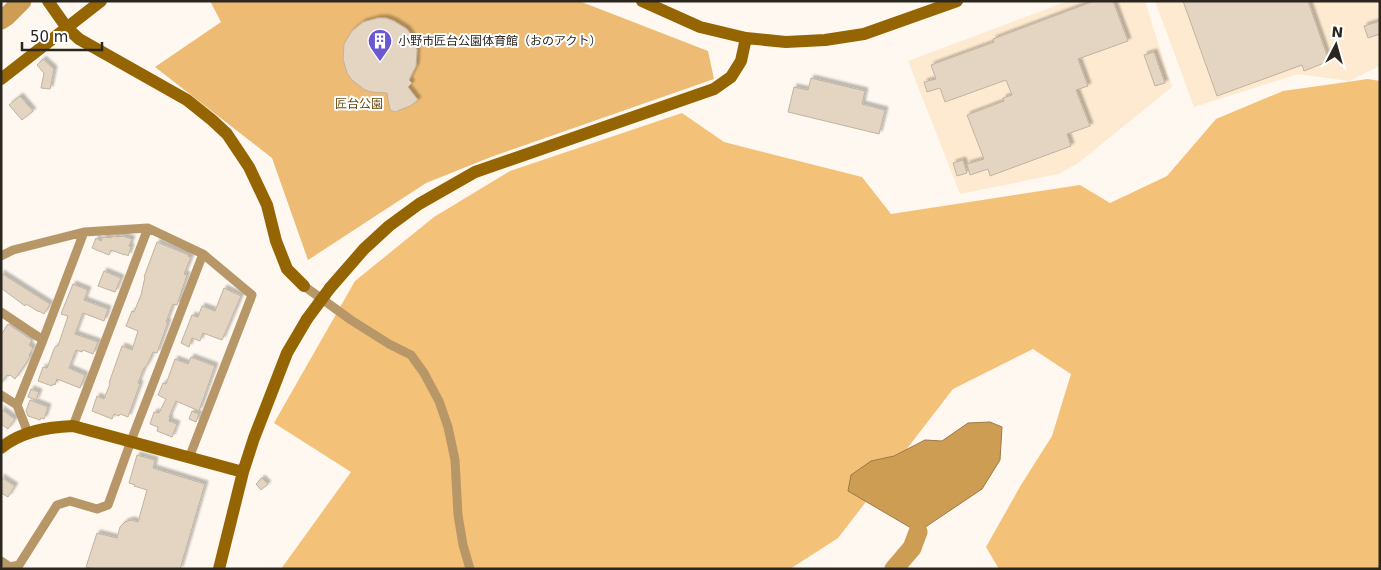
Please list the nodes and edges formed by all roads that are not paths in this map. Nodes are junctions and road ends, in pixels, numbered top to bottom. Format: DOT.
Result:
graph roads {
  1 [pos="48,1"];
  2 [pos="101,1"];
  3 [pos="642,1"];
  4 [pos="957,1"];
  5 [pos="67,28"];
  6 [pos="746,38"];
  7 [pos="1,79"];
  8 [pos="148,228"];
  9 [pos="84,232"];
  10 [pos="203,254"];
  11 [pos="1,256"];
  12 [pos="304,286"];
  13 [pos="1,312"];
  14 [pos="43,340"];
  15 [pos="1,395"];
  16 [pos="17,405"];
  17 [pos="73,426"];
  18 [pos="28,433"];
  19 [pos="131,442"];
  20 [pos="1,448"];
  21 [pos="189,458"];
  22 [pos="242,472"];
  23 [pos="1,561"];
  24 [pos="219,569"];
  25 [pos="470,569"];
  1 -- 5 [label="street"];
  2 -- 5 [label="street"];
  3 -- 6 [label="street"];
  4 -- 6 [label="street"];
  5 -- 7 [label="street"];
  5 -- 12 [label="street"];
  6 -- 22 [label="street, bridge"];
  8 -- 9 [label="street"];
  8 -- 10 [label="street"];
  8 -- 17 [label="street"];
  9 -- 11 [label="street"];
  9 -- 14 [label="street"];
  10 -- 19 [label="street"];
  10 -- 21 [label="street"];
  12 -- 25 [label="street"];
  13 -- 14 [label="street"];
  14 -- 16 [label="street"];
  15 -- 16 [label="street"];
  16 -- 18 [label="street"];
  17 -- 18 [label="street"];
  17 -- 19 [label="street"];
  18 -- 20 [label="street"];
  19 -- 21 [label="street"];
  19 -- 23 [label="street"];
  21 -- 22 [label="street"];
  22 -- 24 [label="street"];
}
